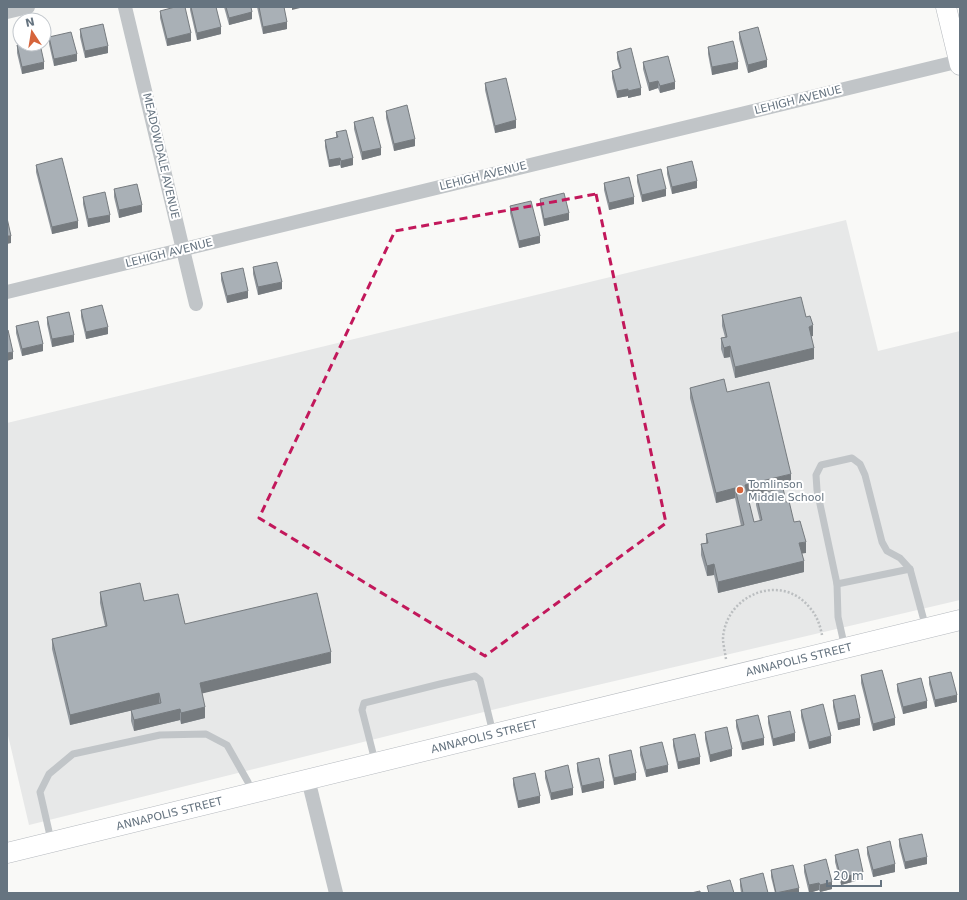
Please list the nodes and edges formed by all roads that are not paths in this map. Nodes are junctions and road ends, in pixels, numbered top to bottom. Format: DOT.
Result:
graph roads {
  1 [pos="28,7"];
  2 [pos="125,7"];
  3 [pos="946,7"];
  4 [pos="7,12"];
  5 [pos="960,62"];
  6 [pos="183,249"];
  7 [pos="7,292"];
  8 [pos="196,304"];
  9 [pos="910,569"];
  10 [pos="837,584"];
  11 [pos="960,620"];
  12 [pos="926,628"];
  13 [pos="845,648"];
  14 [pos="494,734"];
  15 [pos="376,763"];
  16 [pos="308,780"];
  17 [pos="251,794"];
  18 [pos="51,842"];
  19 [pos="7,853"];
  20 [pos="336,893"];
  1 -- 4 [label="street"];
  2 -- 6 [label="street, MEADOWDALE AVENUE"];
  3 -- 5 [label="street"];
  5 -- 6 [label="street, LEHIGH AVENUE"];
  6 -- 7 [label="street, LEHIGH AVENUE"];
  6 -- 8 [label="street, MEADOWDALE AVENUE"];
  9 -- 10 [label="lane"];
  9 -- 10 [label="lane"];
  9 -- 12 [label="lane"];
  10 -- 13 [label="lane"];
  11 -- 12 [label="street, ANNAPOLIS STREET"];
  12 -- 13 [label="street, ANNAPOLIS STREET"];
  13 -- 14 [label="street, ANNAPOLIS STREET"];
  14 -- 15 [label="street, ANNAPOLIS STREET"];
  14 -- 15 [label="lane"];
  15 -- 16 [label="street, ANNAPOLIS STREET"];
  16 -- 17 [label="street, ANNAPOLIS STREET"];
  16 -- 20 [label="street"];
  17 -- 18 [label="street, ANNAPOLIS STREET"];
  17 -- 18 [label="lane"];
  18 -- 19 [label="street, ANNAPOLIS STREET"];
}
